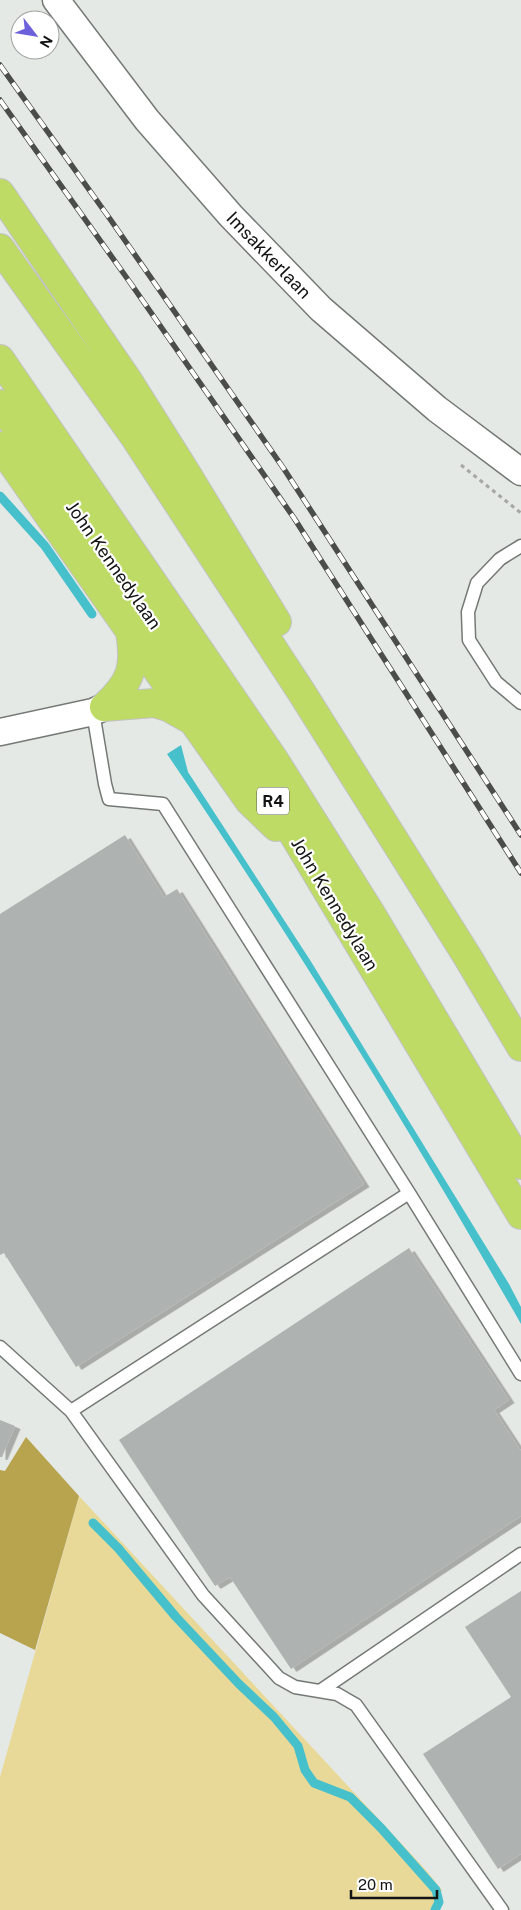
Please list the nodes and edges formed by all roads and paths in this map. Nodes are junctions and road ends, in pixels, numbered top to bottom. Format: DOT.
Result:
graph roads {
  1 [pos="56,0"];
  2 [pos="0,193"];
  3 [pos="0,248"];
  4 [pos="0,358"];
  5 [pos="0,404"];
  6 [pos="0,446"];
  7 [pos="521,472"];
  8 [pos="515,510"];
  9 [pos="521,513"];
  10 [pos="521,546"];
  11 [pos="130,632"];
  12 [pos="521,703"];
  13 [pos="98,710"];
  14 [pos="191,720"];
  15 [pos="0,732"];
  16 [pos="300,844"];
  17 [pos="467,956"];
  18 [pos="521,1047"];
  19 [pos="521,1165"];
  20 [pos="409,1193"];
  21 [pos="521,1215"];
  22 [pos="0,1347"];
  23 [pos="521,1374"];
  24 [pos="71,1411"];
  25 [pos="521,1554"];
  26 [pos="320,1691"];
  27 [pos="502,1910"];
  1 -- 7 [label="street, Imsakkerlaan"];
  2 -- 17 [label="highway"];
  3 -- 17 [label="highway"];
  4 -- 19 [label="highway, John Kennedylaan / R4"];
  5 -- 16 [label="highway, John Kennedylaan / R4"];
  6 -- 11 [label="highway"];
  8 -- 9 [label="path"];
  10 -- 12 [label="lane"];
  11 -- 13 [label="highway"];
  11 -- 14 [label="highway"];
  13 -- 14 [label="highway"];
  13 -- 15 [label="street"];
  13 -- 20 [label="lane"];
  14 -- 16 [label="highway"];
  16 -- 21 [label="highway, John Kennedylaan / R4"];
  17 -- 18 [label="highway"];
  20 -- 23 [label="lane"];
  20 -- 24 [label="lane"];
  22 -- 24 [label="lane"];
  24 -- 26 [label="lane"];
  25 -- 26 [label="lane"];
  26 -- 27 [label="lane"];
}
